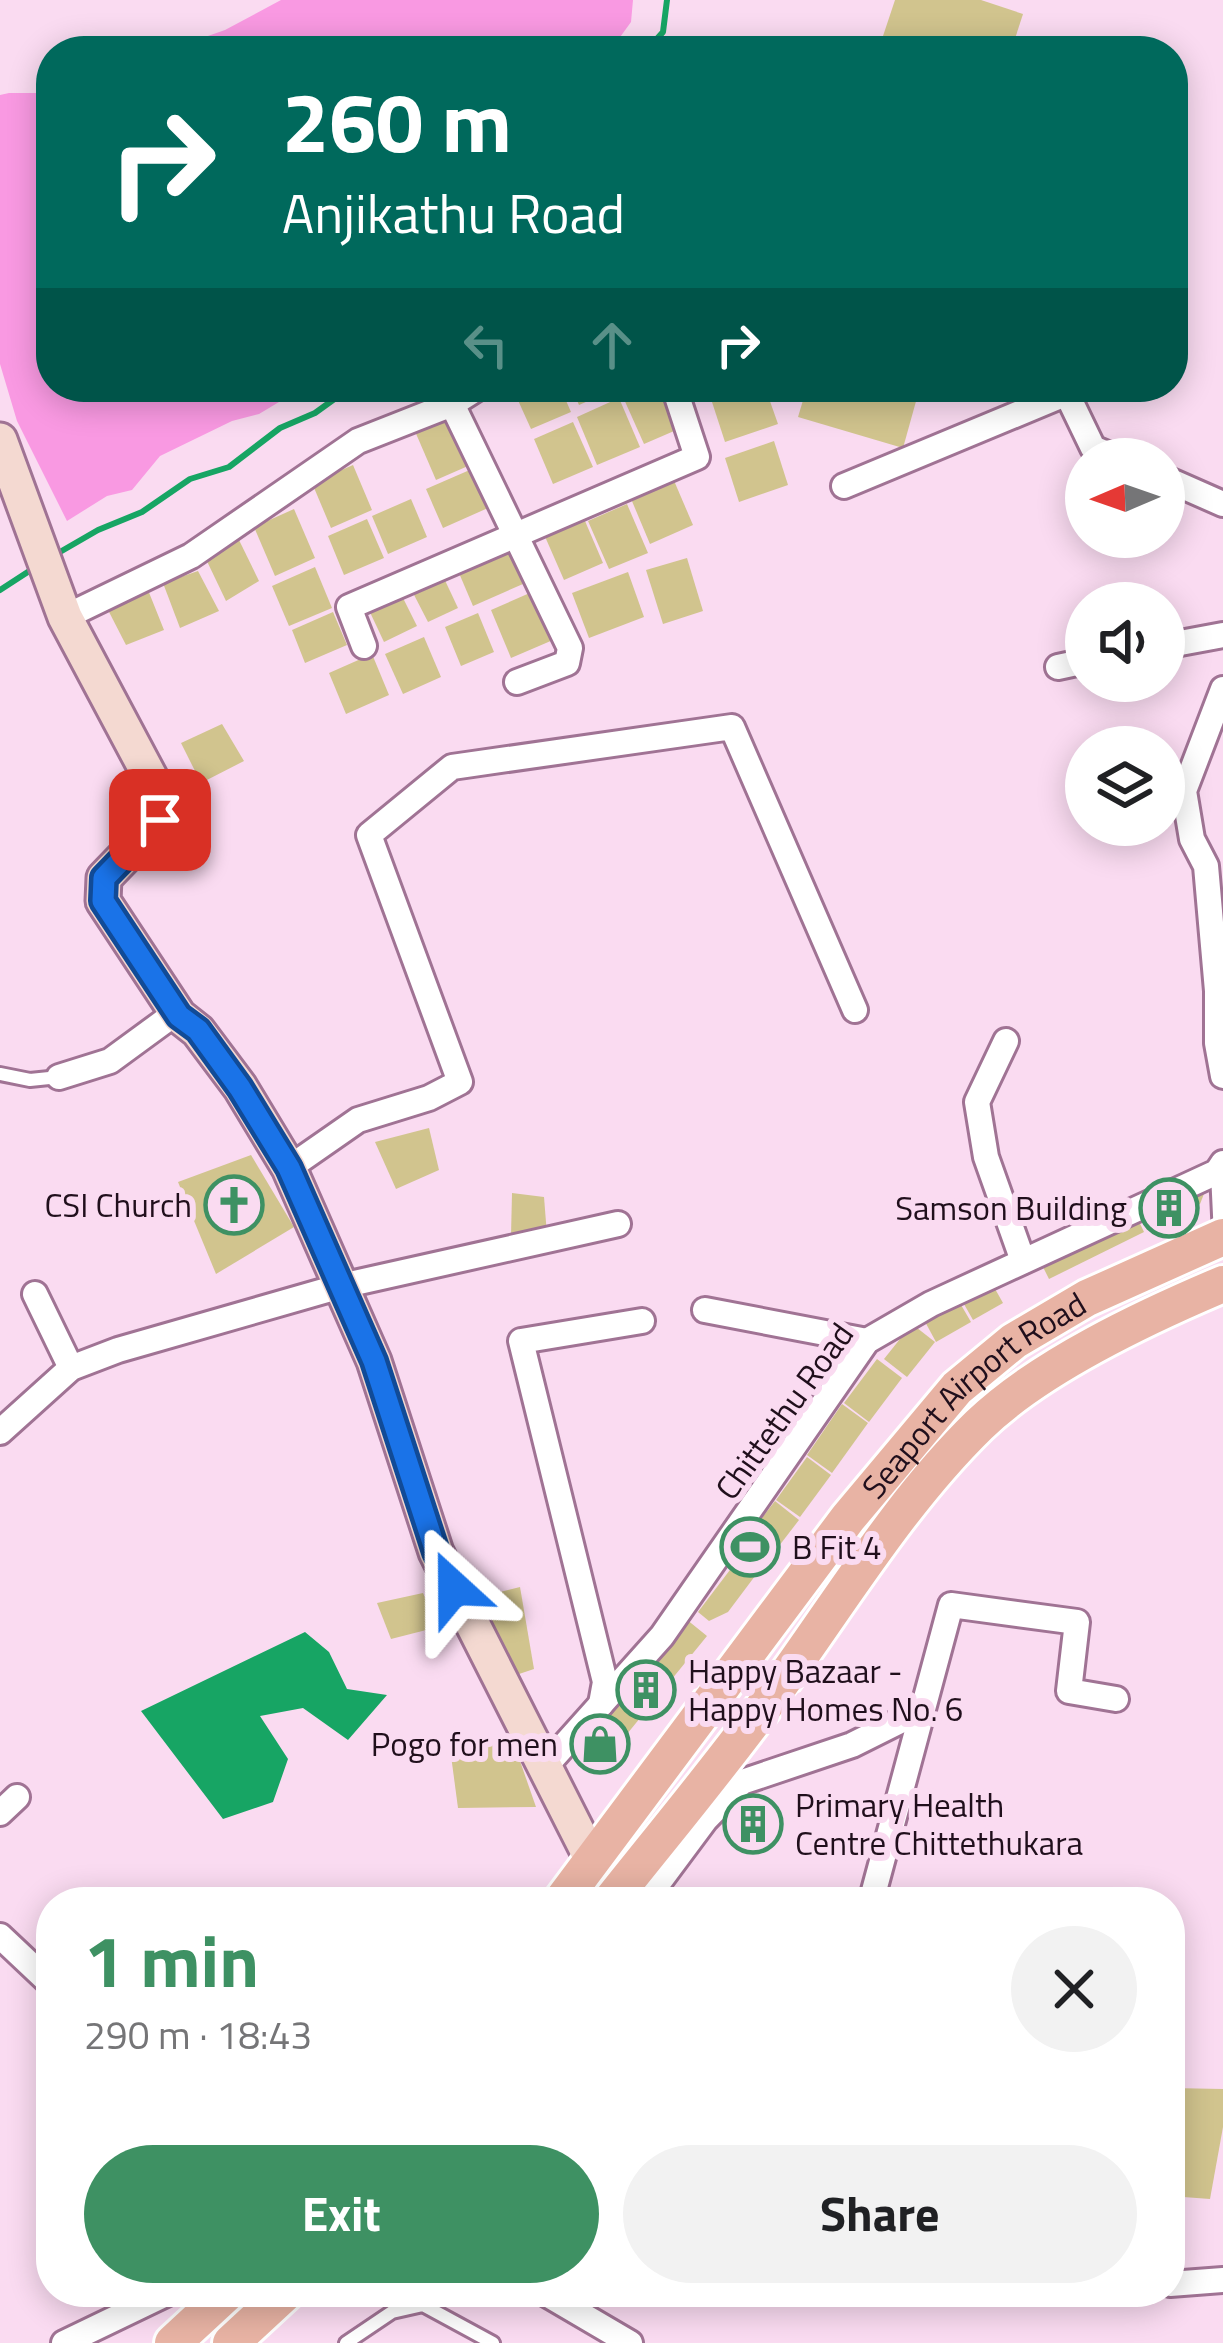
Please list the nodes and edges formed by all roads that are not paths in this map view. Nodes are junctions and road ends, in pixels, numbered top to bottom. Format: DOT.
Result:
graph roads {
  1 [pos="455,402"];
  2 [pos="679,402"];
  3 [pos="1039,402"];
  4 [pos="1074,402"];
  5 [pos="452,404"];
  6 [pos="1089,438"];
  7 [pos="0,440"];
  8 [pos="844,486"];
  9 [pos="1185,487"];
  10 [pos="1223,504"];
  11 [pos="517,534"];
  12 [pos="65,617"];
  13 [pos="1223,635"];
  14 [pos="1185,642"];
  15 [pos="364,646"];
  16 [pos="1065,666"];
  17 [pos="1058,667"];
  18 [pos="518,682"];
  19 [pos="1223,689"];
  20 [pos="855,1010"];
  21 [pos="179,1016"];
  22 [pos="1006,1041"];
  23 [pos="0,1074"];
  24 [pos="1223,1076"];
  25 [pos="58,1077"];
  26 [pos="1220,1167"];
  27 [pos="289,1168"];
  28 [pos="618,1224"];
  29 [pos="1221,1237"];
  30 [pos="1023,1262"];
  31 [pos="1223,1284"];
  32 [pos="341,1286"];
  33 [pos="34,1294"];
  34 [pos="705,1310"];
  35 [pos="642,1321"];
  36 [pos="867,1341"];
  37 [pos="71,1368"];
  38 [pos="0,1432"];
  39 [pos="1116,1699"];
  40 [pos="601,1703"];
  41 [pos="922,1710"];
  42 [pos="543,1769"];
  43 [pos="592,1860"];
  44 [pos="572,1887"];
  45 [pos="622,1887"];
  46 [pos="655,1887"];
  47 [pos="875,1887"];
  48 [pos="0,1936"];
  49 [pos="36,1970"];
  50 [pos="1223,2280"];
  51 [pos="1185,2283"];
  52 [pos="139,2307"];
  53 [pos="212,2307"];
  54 [pos="270,2307"];
  55 [pos="413,2307"];
  56 [pos="426,2307"];
  57 [pos="569,2307"];
  58 [pos="64,2343"];
  59 [pos="173,2343"];
  60 [pos="231,2343"];
  61 [pos="346,2343"];
  62 [pos="494,2343"];
  63 [pos="630,2343"];
  1 -- 5 [label="street"];
  2 -- 11 [label="street"];
  3 -- 8 [label="street"];
  4 -- 6 [label="street"];
  5 -- 11 [label="street"];
  5 -- 12 [label="street"];
  7 -- 12 [label="street"];
  9 -- 10 [label="street"];
  11 -- 15 [label="street"];
  11 -- 18 [label="street"];
  12 -- 21 [label="street"];
  13 -- 14 [label="street"];
  16 -- 17 [label="street"];
  19 -- 24 [label="street"];
  20 -- 27 [label="street"];
  21 -- 25 [label="street"];
  21 -- 27 [label="street"];
  22 -- 30 [label="street"];
  23 -- 25 [label="lane"];
  26 -- 29 [label="lane"];
  26 -- 30 [label="street, Chittethu Road"];
  27 -- 32 [label="street"];
  28 -- 32 [label="street"];
  29 -- 43 [label="main road, Seaport Airport Road"];
  30 -- 36 [label="street, Chittethu Road"];
  31 -- 45 [label="main road"];
  32 -- 37 [label="street"];
  32 -- 42 [label="street"];
  33 -- 37 [label="street"];
  34 -- 36 [label="street"];
  35 -- 40 [label="street"];
  36 -- 40 [label="street, Chittethu Road"];
  37 -- 38 [label="street"];
  39 -- 41 [label="street"];
  40 -- 42 [label="street, Chittethu Road"];
  41 -- 46 [label="street"];
  41 -- 47 [label="street"];
  42 -- 43 [label="street"];
  43 -- 44 [label="main road, Seaport Airport Road"];
  48 -- 49 [label="street"];
  50 -- 51 [label="street"];
  52 -- 58 [label="street"];
  53 -- 59 [label="main road"];
  54 -- 60 [label="main road"];
  55 -- 61 [label="lane"];
  56 -- 62 [label="lane"];
  57 -- 63 [label="street"];
}
